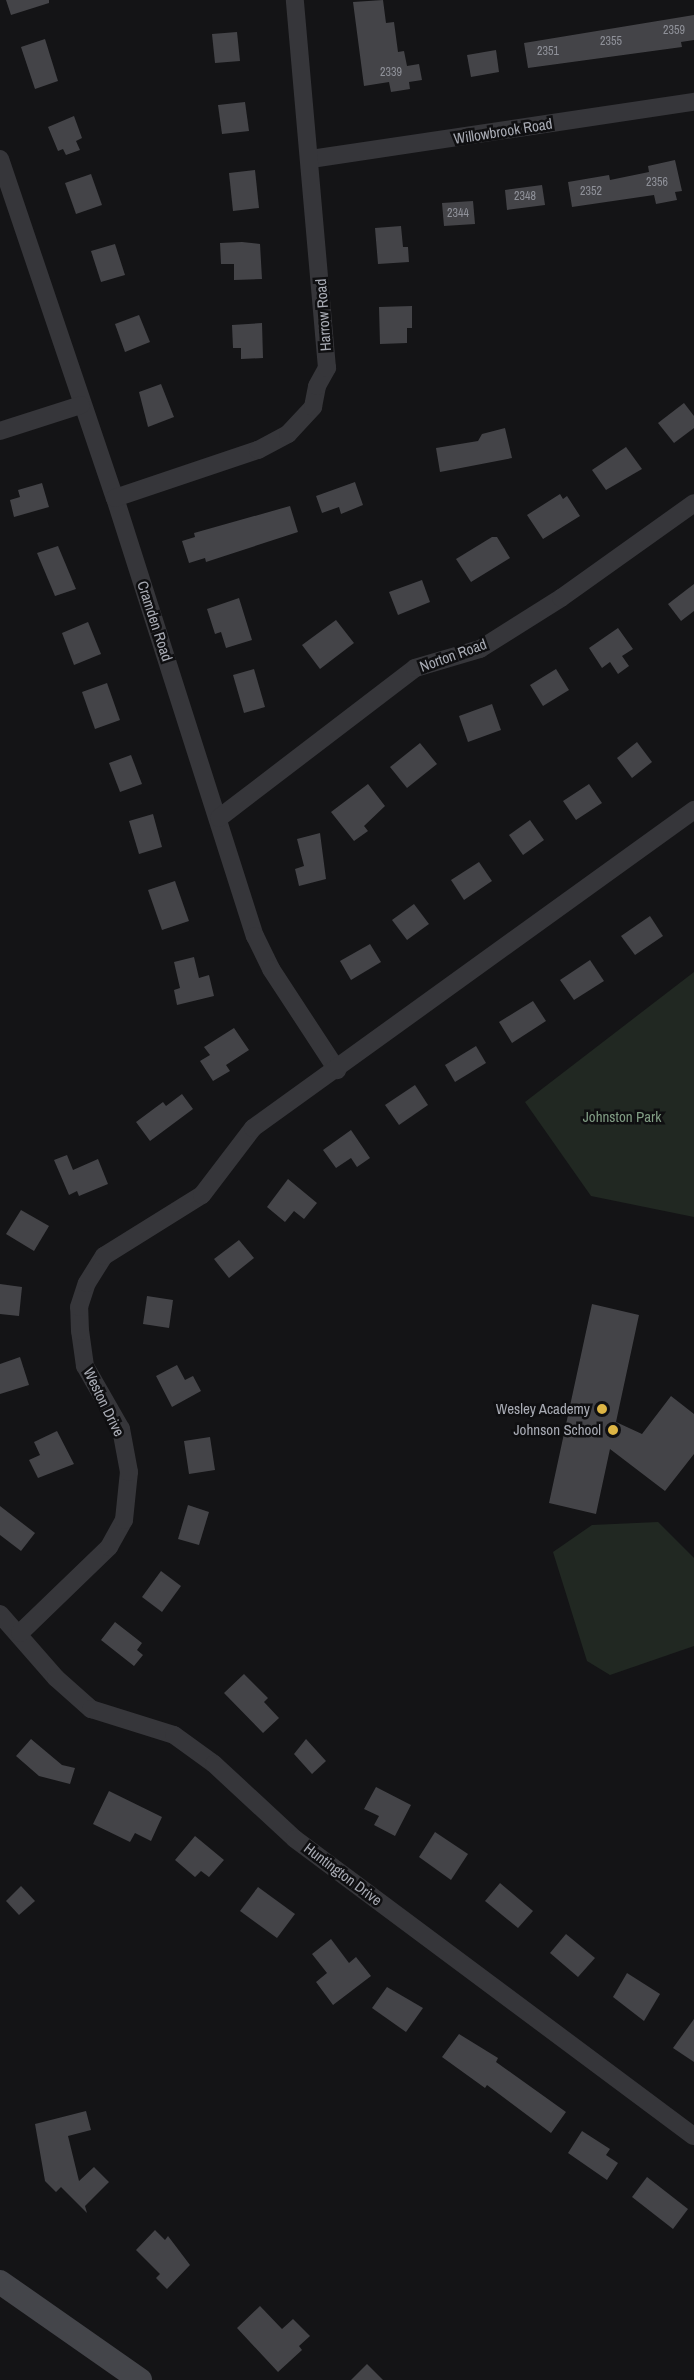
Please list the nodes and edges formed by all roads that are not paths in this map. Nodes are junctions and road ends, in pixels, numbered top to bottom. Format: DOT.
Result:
graph roads {
  1 [pos="295,0"];
  2 [pos="694,102"];
  3 [pos="0,159"];
  4 [pos="311,159"];
  5 [pos="81,405"];
  6 [pos="0,431"];
  7 [pos="115,498"];
  8 [pos="694,503"];
  9 [pos="694,810"];
  10 [pos="219,818"];
  11 [pos="337,1070"];
  12 [pos="0,1614"];
  13 [pos="20,1633"];
  14 [pos="694,2136"];
  15 [pos="0,2282"];
  16 [pos="140,2380"];
  1 -- 4 [label="street, Harrow Road"];
  2 -- 4 [label="street, Willowbrook Road"];
  3 -- 5 [label="street, Cramden Road"];
  4 -- 7 [label="street, Harrow Road"];
  5 -- 6 [label="street"];
  5 -- 7 [label="street, Cramden Road"];
  7 -- 10 [label="street, Cramden Road"];
  8 -- 10 [label="street, Norton Road"];
  9 -- 11 [label="street"];
  10 -- 11 [label="street, Cramden Road"];
  11 -- 13 [label="street, Weston Drive"];
  12 -- 13 [label="street, Huntington Drive"];
  13 -- 14 [label="street, Huntington Drive"];
  15 -- 16 [label="street"];
}
